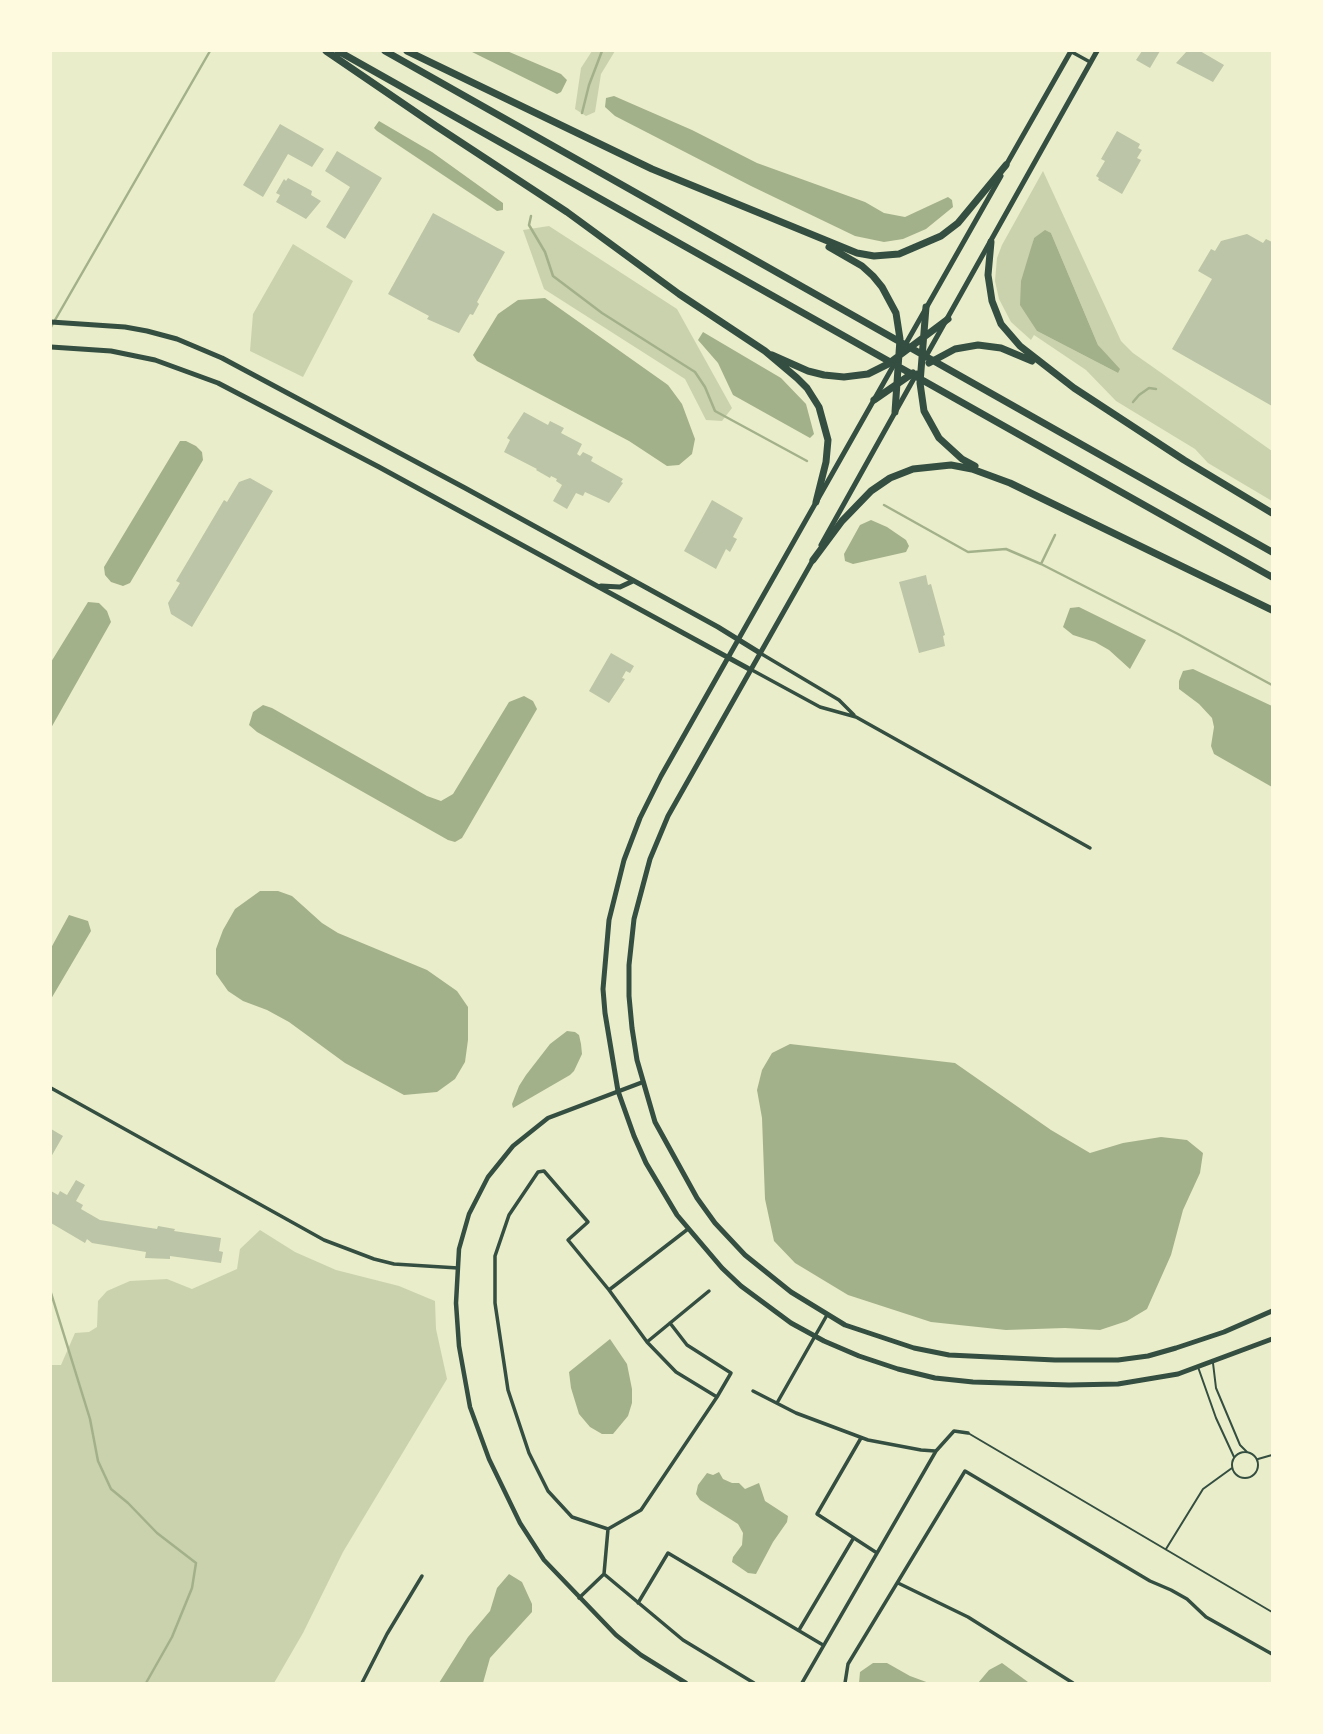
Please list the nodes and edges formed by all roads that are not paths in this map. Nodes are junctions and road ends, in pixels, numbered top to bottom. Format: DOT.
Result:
graph roads {
  1 [pos="326,51"];
  2 [pos="338,51"];
  3 [pos="385,51"];
  4 [pos="407,51"];
  5 [pos="1070,51"];
  6 [pos="1097,51"];
  7 [pos="1090,62"];
  8 [pos="1006,165"];
  9 [pos="804,233"];
  10 [pos="991,242"];
  11 [pos="926,307"];
  12 [pos="948,319"];
  13 [pos="51,322"];
  14 [pos="923,339"];
  15 [pos="51,347"];
  16 [pos="765,351"];
  17 [pos="899,356"];
  18 [pos="920,368"];
  19 [pos="1045,368"];
  20 [pos="898,383"];
  21 [pos="874,400"];
  22 [pos="895,412"];
  23 [pos="1010,483"];
  24 [pos="816,502"];
  25 [pos="1272,513"];
  26 [pos="1272,552"];
  27 [pos="813,560"];
  28 [pos="1272,577"];
  29 [pos="634,580"];
  30 [pos="598,586"];
  31 [pos="1272,610"];
  32 [pos="738,638"];
  33 [pos="761,653"];
  34 [pos="727,657"];
  35 [pos="751,670"];
  36 [pos="856,717"];
  37 [pos="1090,848"];
  38 [pos="643,1082"];
  39 [pos="51,1088"];
  40 [pos="618,1091"];
  41 [pos="689,1228"];
  42 [pos="458,1268"];
  43 [pos="609,1290"];
  44 [pos="709,1291"];
  45 [pos="1272,1311"];
  46 [pos="827,1315"];
  47 [pos="670,1323"];
  48 [pos="815,1336"];
  49 [pos="1272,1339"];
  50 [pos="647,1342"];
  51 [pos="1212,1361"];
  52 [pos="1198,1367"];
  53 [pos="753,1391"];
  54 [pos="717,1397"];
  55 [pos="777,1403"];
  56 [pos="968,1433"];
  57 [pos="862,1438"];
  58 [pos="936,1451"];
  59 [pos="1247,1452"];
  60 [pos="1272,1455"];
  61 [pos="1234,1457"];
  62 [pos="1257,1460"];
  63 [pos="1232,1468"];
  64 [pos="608,1529"];
  65 [pos="854,1539"];
  66 [pos="1166,1549"];
  67 [pos="877,1553"];
  68 [pos="604,1574"];
  69 [pos="422,1576"];
  70 [pos="898,1583"];
  71 [pos="579,1598"];
  72 [pos="638,1603"];
  73 [pos="1272,1612"];
  74 [pos="799,1630"];
  75 [pos="824,1645"];
  76 [pos="1272,1654"];
  77 [pos="362,1683"];
  78 [pos="686,1683"];
  79 [pos="754,1683"];
  80 [pos="802,1683"];
  81 [pos="845,1683"];
  82 [pos="1073,1683"];
  1 -- 16 [label="highway"];
  2 -- 28 [label="highway"];
  3 -- 26 [label="highway"];
  4 -- 9 [label="highway"];
  5 -- 7 [label="street"];
  5 -- 8 [label="main road"];
  6 -- 7 [label="main road"];
  7 -- 10 [label="main road"];
  8 -- 9 [label="highway"];
  8 -- 11 [label="main road"];
  9 -- 17 [label="highway"];
  10 -- 12 [label="main road"];
  10 -- 19 [label="highway"];
  11 -- 14 [label="highway"];
  11 -- 17 [label="main road"];
  12 -- 14 [label="highway"];
  12 -- 18 [label="main road"];
  13 -- 29 [label="main road"];
  14 -- 17 [label="highway"];
  14 -- 18 [label="highway"];
  15 -- 30 [label="main road"];
  16 -- 17 [label="highway"];
  16 -- 24 [label="highway"];
  17 -- 20 [label="highway"];
  17 -- 21 [label="main road"];
  18 -- 19 [label="highway"];
  18 -- 20 [label="highway"];
  18 -- 22 [label="main road"];
  18 -- 23 [label="highway"];
  19 -- 25 [label="highway"];
  20 -- 21 [label="highway"];
  20 -- 22 [label="highway"];
  21 -- 24 [label="main road"];
  22 -- 27 [label="main road"];
  23 -- 27 [label="highway"];
  23 -- 31 [label="highway"];
  24 -- 32 [label="main road"];
  27 -- 33 [label="main road"];
  29 -- 30 [label="main road"];
  29 -- 32 [label="main road"];
  30 -- 34 [label="main road"];
  32 -- 33 [label="main road"];
  32 -- 34 [label="main road"];
  33 -- 35 [label="main road"];
  33 -- 36 [label="street"];
  34 -- 35 [label="main road"];
  34 -- 40 [label="main road"];
  35 -- 36 [label="street"];
  35 -- 38 [label="main road"];
  36 -- 37 [label="street"];
  38 -- 40 [label="street"];
  38 -- 46 [label="main road"];
  39 -- 42 [label="street"];
  40 -- 41 [label="main road"];
  40 -- 42 [label="street"];
  41 -- 43 [label="street"];
  41 -- 48 [label="main road"];
  42 -- 71 [label="street"];
  43 -- 50 [label="street"];
  43 -- 64 [label="street"];
  44 -- 47 [label="street"];
  45 -- 46 [label="main road"];
  46 -- 48 [label="street"];
  47 -- 50 [label="street"];
  47 -- 54 [label="street"];
  48 -- 52 [label="main road"];
  48 -- 55 [label="street"];
  49 -- 51 [label="main road"];
  50 -- 54 [label="street"];
  51 -- 52 [label="main road"];
  51 -- 59 [label="lane"];
  52 -- 61 [label="lane"];
  53 -- 55 [label="street"];
  54 -- 64 [label="street"];
  55 -- 57 [label="street"];
  56 -- 58 [label="street"];
  56 -- 66 [label="lane"];
  57 -- 58 [label="street"];
  57 -- 65 [label="street"];
  58 -- 67 [label="street"];
  59 -- 61 [label="lane"];
  59 -- 62 [label="lane"];
  60 -- 62 [label="lane"];
  61 -- 63 [label="lane"];
  62 -- 63 [label="lane"];
  63 -- 66 [label="lane"];
  64 -- 68 [label="street"];
  65 -- 67 [label="street"];
  65 -- 74 [label="street"];
  66 -- 73 [label="lane"];
  67 -- 75 [label="street"];
  68 -- 71 [label="street"];
  68 -- 72 [label="street"];
  69 -- 77 [label="street"];
  70 -- 76 [label="street"];
  70 -- 81 [label="street"];
  70 -- 82 [label="street"];
  71 -- 78 [label="street"];
  72 -- 74 [label="street"];
  72 -- 79 [label="street"];
  74 -- 75 [label="street"];
  75 -- 80 [label="street"];
}
